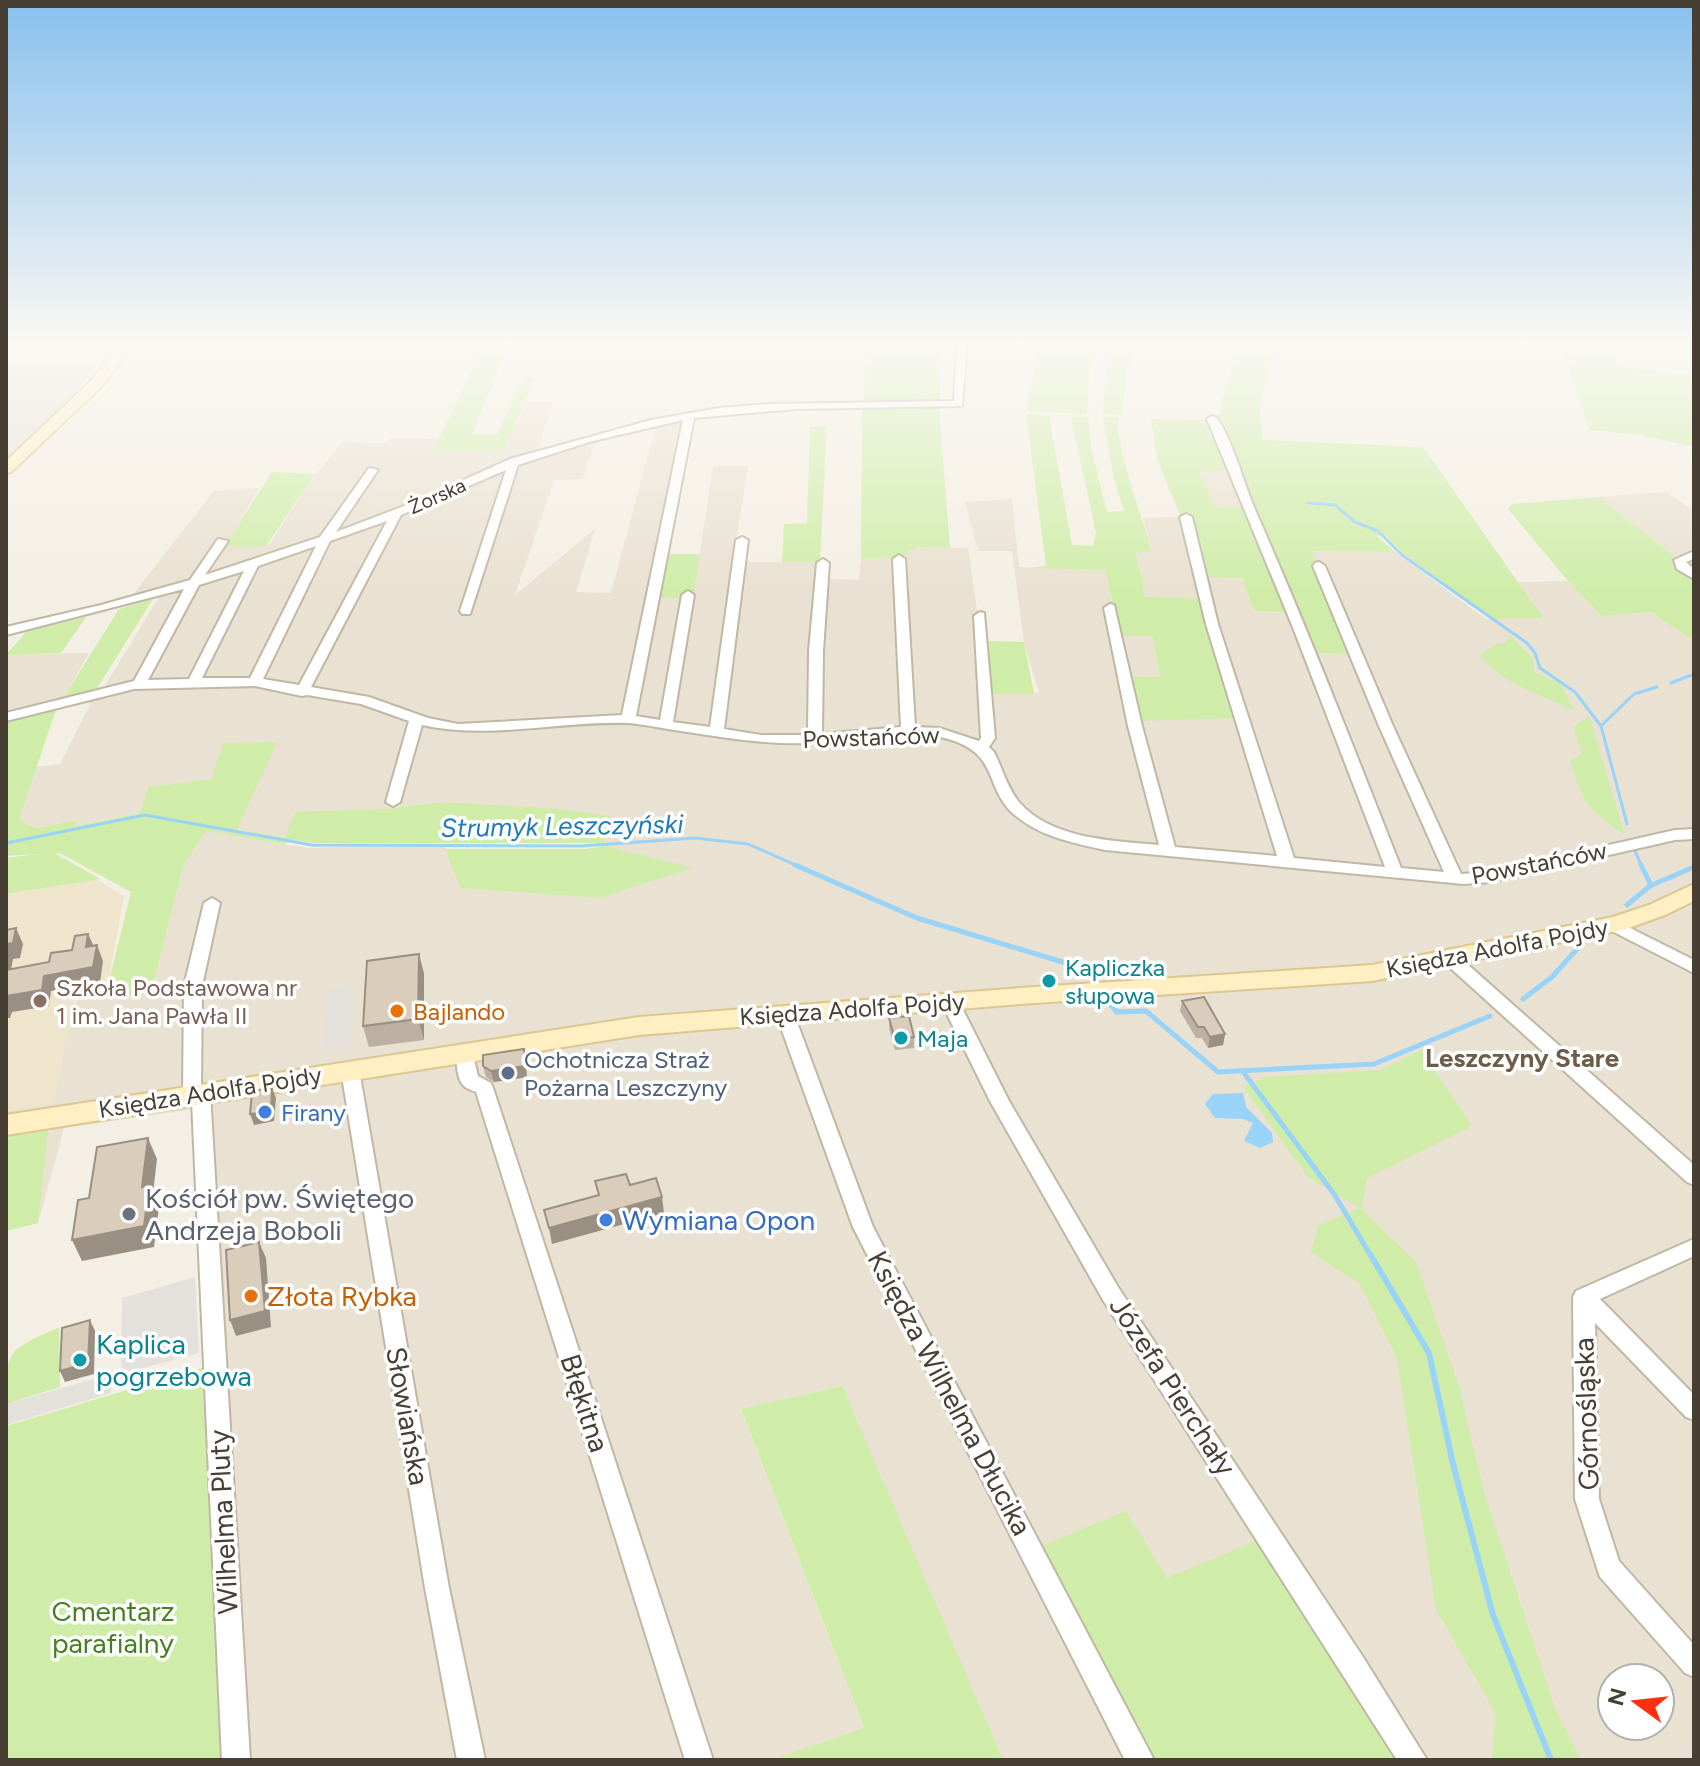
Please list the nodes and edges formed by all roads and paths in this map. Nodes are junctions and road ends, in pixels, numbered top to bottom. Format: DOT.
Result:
graph roads {
  1 [pos="51,426"];
  2 [pos="645,426"];
  3 [pos="687,426"];
  4 [pos="1218,426"];
  5 [pos="514,461"];
  6 [pos="6,469"];
  7 [pos="373,470"];
  8 [pos="397,513"];
  9 [pos="1186,517"];
  10 [pos="326,537"];
  11 [pos="742,540"];
  12 [pos="222,541"];
  13 [pos="1694,555"];
  14 [pos="899,559"];
  15 [pos="823,563"];
  16 [pos="253,564"];
  17 [pos="1319,566"];
  18 [pos="1694,575"];
  19 [pos="194,582"];
  20 [pos="688,595"];
  21 [pos="1110,608"];
  22 [pos="466,611"];
  23 [pos="980,616"];
  24 [pos="6,631"];
  25 [pos="194,681"];
  26 [pos="255,682"];
  27 [pos="139,684"];
  28 [pos="302,692"];
  29 [pos="6,717"];
  30 [pos="417,719"];
  31 [pos="628,719"];
  32 [pos="666,723"];
  33 [pos="908,731"];
  34 [pos="716,733"];
  35 [pos="815,739"];
  36 [pos="982,748"];
  37 [pos="393,802"];
  38 [pos="1694,834"];
  39 [pos="1168,851"];
  40 [pos="1287,862"];
  41 [pos="1395,873"];
  42 [pos="1455,878"];
  43 [pos="1694,891"];
  44 [pos="212,903"];
  45 [pos="1614,925"];
  46 [pos="1452,960"];
  47 [pos="1694,967"];
  48 [pos="950,1002"];
  49 [pos="785,1014"];
  50 [pos="465,1052"];
  51 [pos="350,1070"];
  52 [pos="196,1094"];
  53 [pos="6,1125"];
  54 [pos="1694,1177"];
  55 [pos="1694,1247"];
  56 [pos="1584,1297"];
  57 [pos="1694,1410"];
  58 [pos="1694,1664"];
  59 [pos="236,1760"];
  60 [pos="471,1760"];
  61 [pos="699,1760"];
  62 [pos="1140,1760"];
  63 [pos="1413,1760"];
  1 -- 6 [label="street"];
  2 -- 5 [label="street, Żorska"];
  3 -- 31 [label="street"];
  4 -- 41 [label="street"];
  5 -- 8 [label="street, Żorska"];
  5 -- 22 [label="street"];
  7 -- 10 [label="street"];
  8 -- 10 [label="street, Żorska"];
  8 -- 28 [label="street"];
  9 -- 40 [label="street"];
  10 -- 16 [label="street, Żorska"];
  10 -- 26 [label="street"];
  11 -- 34 [label="street"];
  12 -- 19 [label="street"];
  13 -- 18 [label="street"];
  14 -- 33 [label="street"];
  15 -- 35 [label="street"];
  16 -- 19 [label="street, Żorska"];
  16 -- 25 [label="street"];
  17 -- 42 [label="street"];
  19 -- 24 [label="street, Żorska"];
  19 -- 27 [label="street"];
  20 -- 32 [label="street"];
  21 -- 39 [label="street"];
  23 -- 36 [label="street"];
  25 -- 26 [label="street, Powstańców"];
  25 -- 27 [label="street, Powstańców"];
  26 -- 28 [label="street, Powstańców"];
  27 -- 29 [label="street, Powstańców"];
  28 -- 30 [label="street, Powstańców"];
  30 -- 31 [label="street, Powstańców"];
  30 -- 37 [label="street"];
  31 -- 32 [label="street, Powstańców"];
  32 -- 34 [label="street, Powstańców"];
  33 -- 35 [label="street, Powstańców"];
  33 -- 36 [label="street, Powstańców"];
  34 -- 35 [label="street, Powstańców"];
  36 -- 39 [label="street, Powstańców"];
  38 -- 42 [label="street, Powstańców"];
  39 -- 40 [label="street, Powstańców"];
  40 -- 41 [label="street, Powstańców"];
  41 -- 42 [label="street, Powstańców"];
  43 -- 45 [label="street, Księdza Adolfa Pojdy"];
  44 -- 52 [label="street, Wilhelma Pluty"];
  45 -- 46 [label="street, Księdza Adolfa Pojdy"];
  45 -- 47 [label="street"];
  46 -- 48 [label="street, Księdza Adolfa Pojdy"];
  46 -- 54 [label="street"];
  48 -- 49 [label="street, Księdza Adolfa Pojdy"];
  48 -- 63 [label="street, Józefa Pierchały"];
  49 -- 50 [label="street, Księdza Adolfa Pojdy"];
  49 -- 62 [label="street, Księdza Wilhelma Dłucika"];
  50 -- 51 [label="street, Księdza Adolfa Pojdy"];
  50 -- 61 [label="street, Błękitna"];
  51 -- 52 [label="street, Księdza Adolfa Pojdy"];
  51 -- 60 [label="street, Słowiańska"];
  52 -- 53 [label="street, Księdza Adolfa Pojdy"];
  52 -- 59 [label="street, Wilhelma Pluty"];
  55 -- 56 [label="street"];
  56 -- 57 [label="street"];
  56 -- 58 [label="street, Górnośląska"];
}
